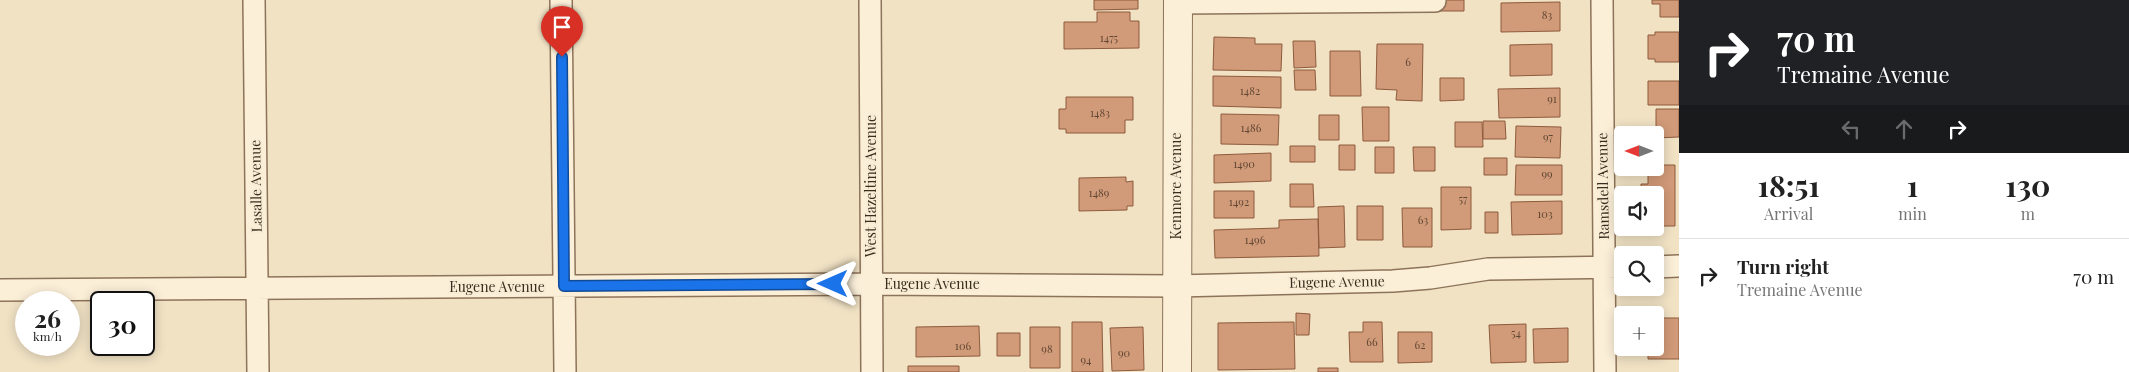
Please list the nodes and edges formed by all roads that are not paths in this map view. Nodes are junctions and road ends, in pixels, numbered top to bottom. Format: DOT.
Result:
graph roads {
  1 [pos="254,0"];
  2 [pos="562,0"];
  3 [pos="870,0"];
  4 [pos="1602,0"];
  5 [pos="1178,1"];
  6 [pos="1435,1"];
  7 [pos="1679,266"];
  8 [pos="1613,267"];
  9 [pos="1664,267"];
  10 [pos="872,284"];
  11 [pos="564,286"];
  12 [pos="1176,286"];
  13 [pos="257,288"];
  14 [pos="0,290"];
  15 [pos="258,372"];
  16 [pos="565,372"];
  17 [pos="872,372"];
  18 [pos="1177,372"];
  19 [pos="1605,372"];
  1 -- 13 [label="street, Lasalle Avenue"];
  2 -- 11 [label="street"];
  3 -- 10 [label="street, West Hazeltine Avenue"];
  4 -- 8 [label="street, Ramsdell Avenue"];
  5 -- 6 [label="street"];
  5 -- 12 [label="street, Kenmore Avenue"];
  7 -- 9 [label="street"];
  8 -- 12 [label="street, Eugene Avenue"];
  8 -- 19 [label="street, Ramsdell Avenue"];
  10 -- 11 [label="street, Eugene Avenue"];
  10 -- 12 [label="street, Eugene Avenue"];
  10 -- 17 [label="street, West Hazeltine Avenue"];
  11 -- 13 [label="street, Eugene Avenue"];
  11 -- 16 [label="street"];
  12 -- 18 [label="street, Kenmore Avenue"];
  13 -- 14 [label="street, Eugene Avenue"];
  13 -- 15 [label="street, Lasalle Avenue"];
}
